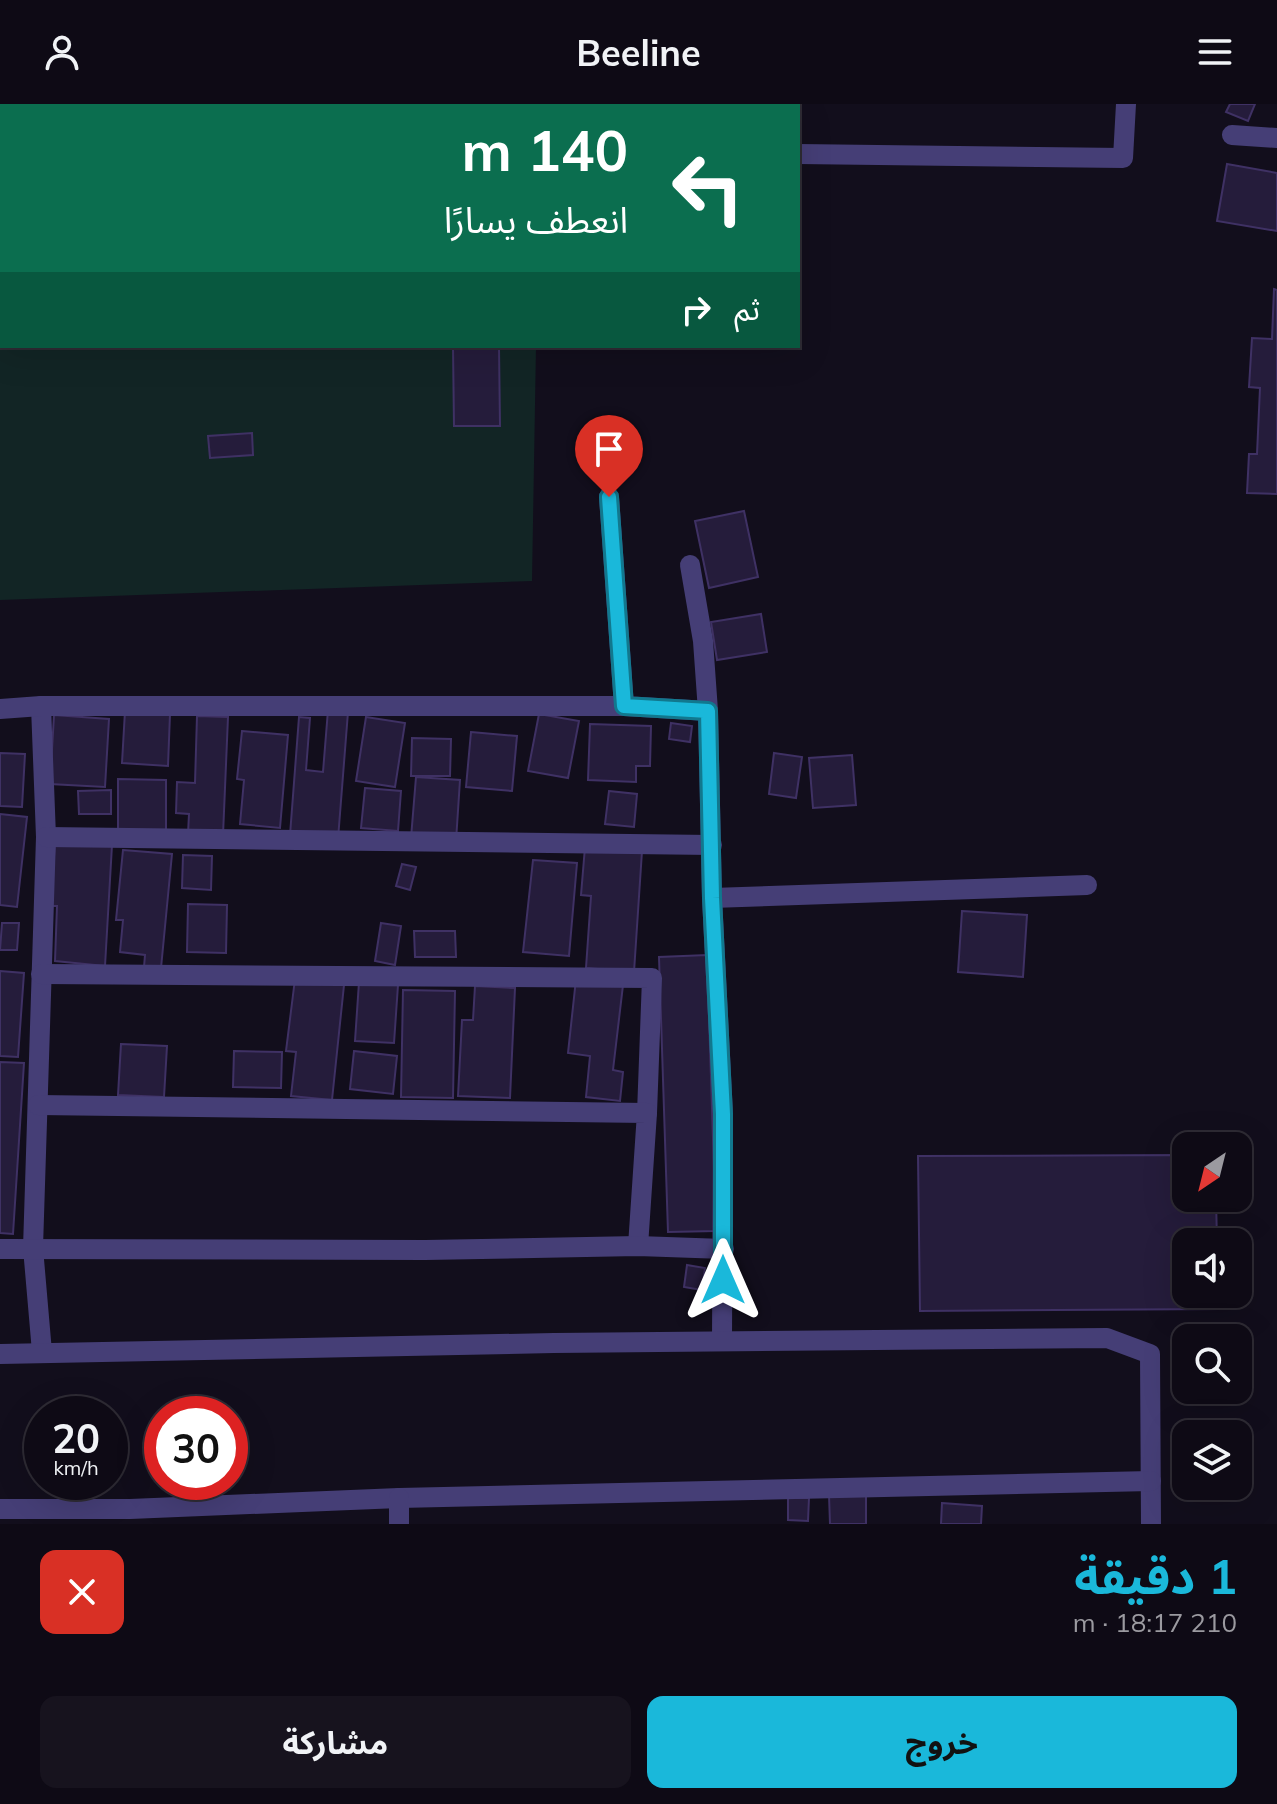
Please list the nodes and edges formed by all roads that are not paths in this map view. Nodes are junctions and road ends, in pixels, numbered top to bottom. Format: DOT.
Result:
graph roads {
  1 [pos="1126,104"];
  2 [pos="1232,135"];
  3 [pos="1277,138"];
  4 [pos="800,154"];
  5 [pos="609,497"];
  6 [pos="690,565"];
  7 [pos="41,706"];
  8 [pos="624,706"];
  9 [pos="0,709"];
  10 [pos="708,711"];
  11 [pos="46,837"];
  12 [pos="712,845"];
  13 [pos="1087,885"];
  14 [pos="712,898"];
  15 [pos="41,974"];
  16 [pos="38,1105"];
  17 [pos="647,1113"];
  18 [pos="638,1246"];
  19 [pos="33,1248"];
  20 [pos="0,1249"];
  21 [pos="724,1249"];
  22 [pos="722,1341"];
  23 [pos="42,1352"];
  24 [pos="0,1354"];
  25 [pos="1151,1481"];
  26 [pos="399,1498"];
  27 [pos="0,1509"];
  28 [pos="399,1524"];
  29 [pos="1151,1524"];
  1 -- 4 [label="street"];
  2 -- 3 [label="street"];
  5 -- 8 [label="street"];
  6 -- 10 [label="street"];
  7 -- 8 [label="street"];
  7 -- 9 [label="street"];
  7 -- 11 [label="street"];
  8 -- 10 [label="street"];
  10 -- 12 [label="street"];
  11 -- 12 [label="street"];
  11 -- 15 [label="street"];
  12 -- 14 [label="street"];
  13 -- 14 [label="street"];
  14 -- 21 [label="street"];
  15 -- 16 [label="street"];
  15 -- 17 [label="street"];
  16 -- 17 [label="street"];
  16 -- 19 [label="street"];
  17 -- 18 [label="street"];
  18 -- 19 [label="street"];
  18 -- 21 [label="street"];
  19 -- 20 [label="street"];
  19 -- 23 [label="street"];
  21 -- 22 [label="street"];
  22 -- 23 [label="street"];
  22 -- 25 [label="street"];
  23 -- 24 [label="street"];
  25 -- 26 [label="street"];
  25 -- 29 [label="street"];
  26 -- 27 [label="street"];
  26 -- 28 [label="street"];
}
